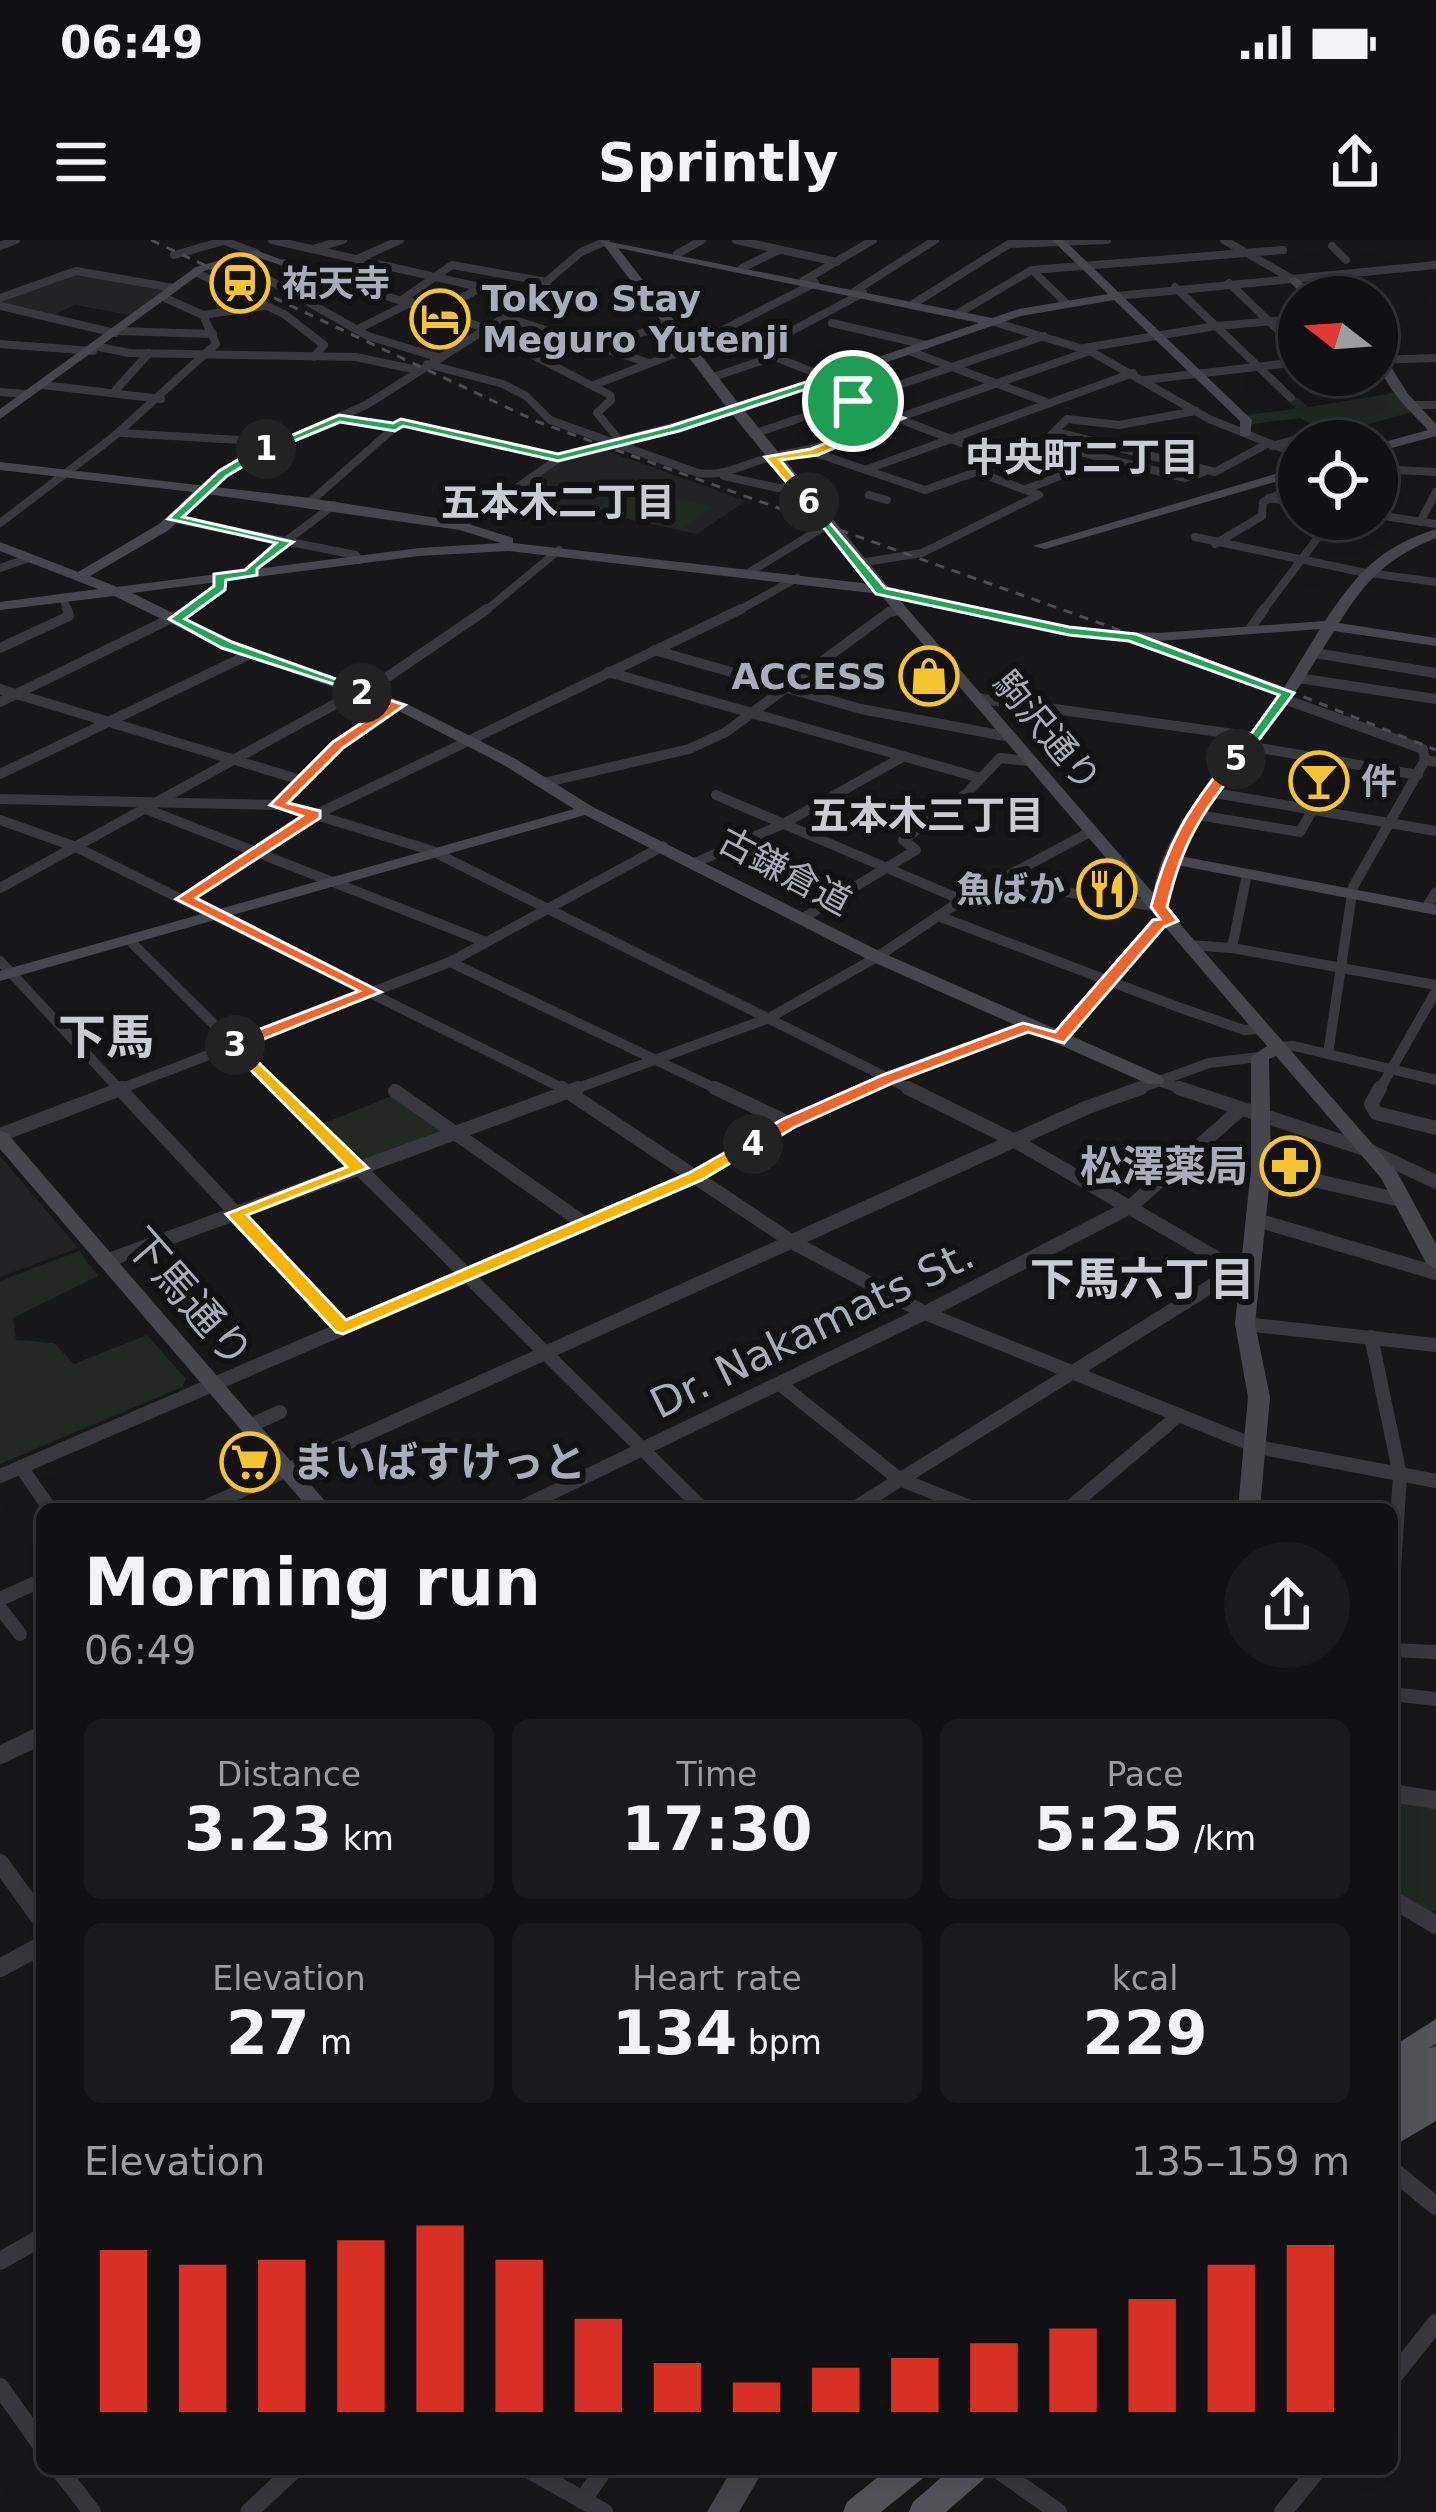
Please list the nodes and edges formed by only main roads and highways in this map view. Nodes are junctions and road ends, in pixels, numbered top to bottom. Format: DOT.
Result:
graph roads {
  1 [pos="1436,2029"];
  2 [pos="1436,2057"];
  3 [pos="1398,2058"];
  4 [pos="1436,2082"];
  5 [pos="1398,2086"];
  6 [pos="1436,2108"];
  7 [pos="1398,2113"];
  8 [pos="1398,2132"];
  9 [pos="904,2475"];
  10 [pos="966,2475"];
  11 [pos="858,2512"];
  12 [pos="923,2512"];
  1 -- 3 [label="main road"];
  2 -- 5 [label="main road"];
  4 -- 7 [label="main road"];
  6 -- 8 [label="main road"];
  9 -- 11 [label="main road"];
  10 -- 12 [label="main road"];
}
